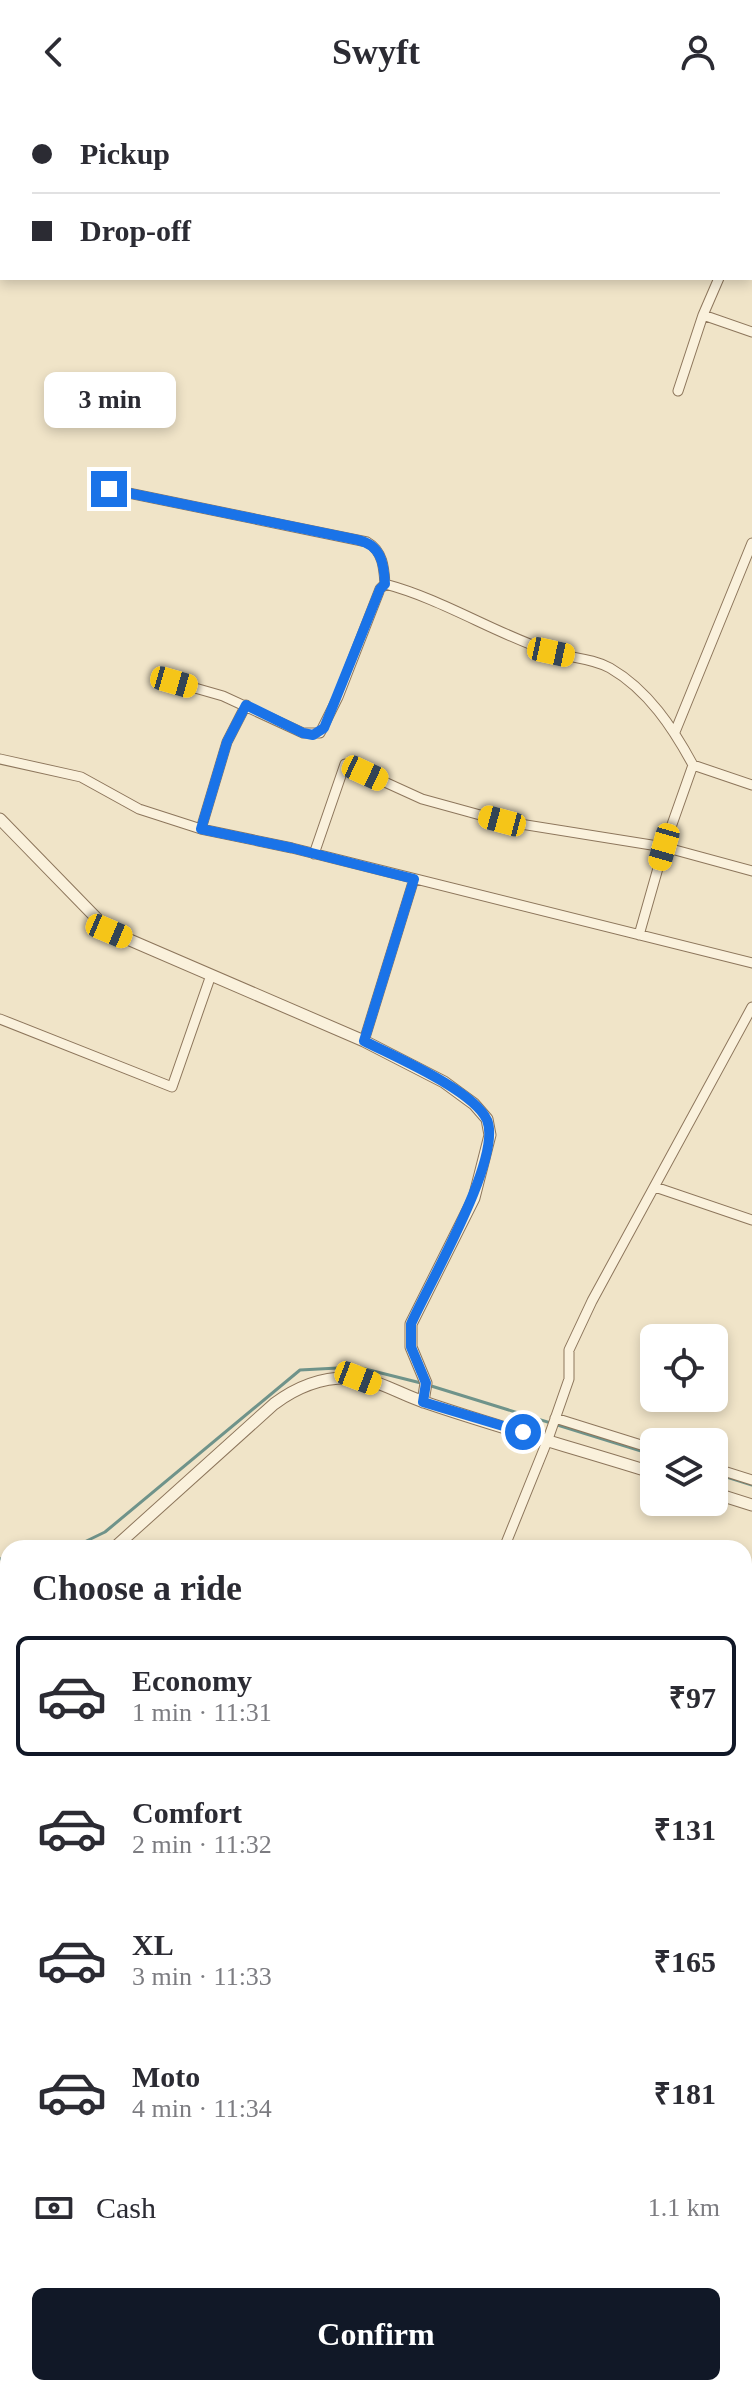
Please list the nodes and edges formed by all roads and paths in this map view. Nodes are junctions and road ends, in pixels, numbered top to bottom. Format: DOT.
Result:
graph roads {
  1 [pos="718,280"];
  2 [pos="703,315"];
  3 [pos="752,332"];
  4 [pos="678,391"];
  5 [pos="109,489"];
  6 [pos="752,543"];
  7 [pos="385,584"];
  8 [pos="174,682"];
  9 [pos="246,705"];
  10 [pos="675,732"];
  11 [pos="0,759"];
  12 [pos="693,765"];
  13 [pos="752,785"];
  14 [pos="0,819"];
  15 [pos="201,829"];
  16 [pos="664,847"];
  17 [pos="314,854"];
  18 [pos="752,871"];
  19 [pos="414,879"];
  20 [pos="639,935"];
  21 [pos="752,963"];
  22 [pos="211,975"];
  23 [pos="752,1007"];
  24 [pos="0,1019"];
  25 [pos="364,1041"];
  26 [pos="655,1187"];
  27 [pos="752,1220"];
  28 [pos="425,1392"];
  29 [pos="555,1419"];
  30 [pos="549,1436"];
  31 [pos="640,1445"];
  32 [pos="640,1468"];
  33 [pos="728,1472"];
  34 [pos="752,1480"];
  35 [pos="728,1497"];
  36 [pos="752,1505"];
  37 [pos="123,1540"];
  38 [pos="509,1540"];
  1 -- 2 [label="street"];
  2 -- 3 [label="street"];
  2 -- 4 [label="street"];
  5 -- 7 [label="street"];
  6 -- 10 [label="street"];
  7 -- 9 [label="street"];
  7 -- 10 [label="street"];
  8 -- 9 [label="street"];
  9 -- 15 [label="street"];
  10 -- 12 [label="street"];
  11 -- 15 [label="street"];
  12 -- 13 [label="street"];
  12 -- 16 [label="street"];
  14 -- 22 [label="street"];
  15 -- 17 [label="street"];
  16 -- 17 [label="street"];
  16 -- 18 [label="street"];
  16 -- 20 [label="street"];
  17 -- 19 [label="street"];
  19 -- 20 [label="street"];
  19 -- 25 [label="street"];
  20 -- 21 [label="street"];
  22 -- 24 [label="street"];
  22 -- 25 [label="street"];
  23 -- 26 [label="street"];
  25 -- 28 [label="street"];
  26 -- 27 [label="street"];
  26 -- 29 [label="street"];
  28 -- 30 [label="street"];
  28 -- 37 [label="street"];
  29 -- 30 [label="street"];
  29 -- 31 [label="street"];
  30 -- 32 [label="street"];
  30 -- 38 [label="street"];
  33 -- 34 [label="street"];
  35 -- 36 [label="street"];
}
